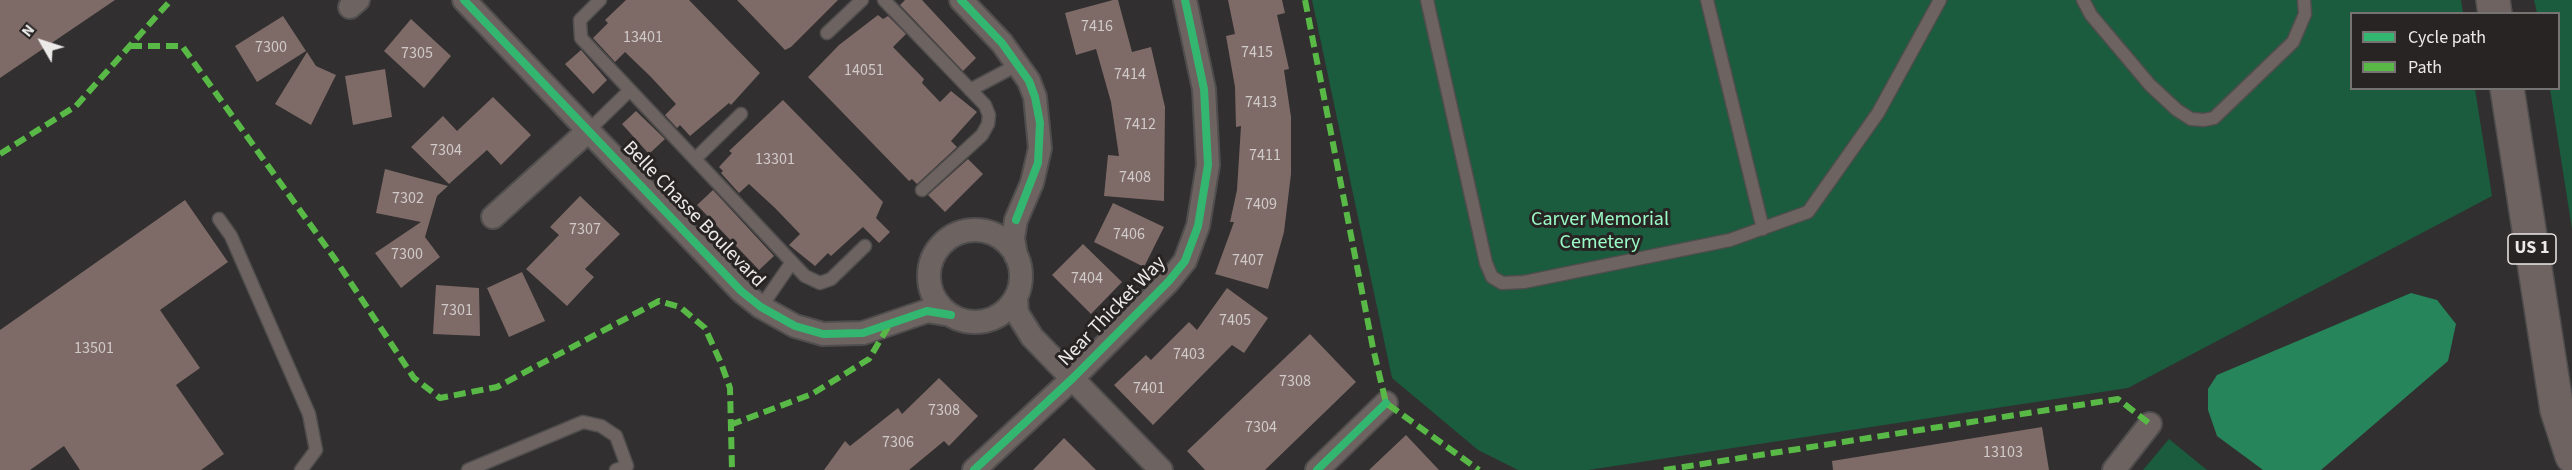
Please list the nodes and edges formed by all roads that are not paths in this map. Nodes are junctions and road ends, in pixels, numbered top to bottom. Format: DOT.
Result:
graph roads {
  1 [pos="464,0"];
  2 [pos="600,0"];
  3 [pos="862,0"];
  4 [pos="884,0"];
  5 [pos="961,0"];
  6 [pos="1185,0"];
  7 [pos="1427,0"];
  8 [pos="1707,0"];
  9 [pos="2083,0"];
  10 [pos="2304,0"];
  11 [pos="1941,1"];
  12 [pos="827,33"];
  13 [pos="1019,64"];
  14 [pos="630,90"];
  15 [pos="970,90"];
  16 [pos="2507,90"];
  17 [pos="741,114"];
  18 [pos="588,130"];
  19 [pos="695,159"];
  20 [pos="922,190"];
  21 [pos="493,217"];
  22 [pos="219,219"];
  23 [pos="1016,220"];
  24 [pos="1763,229"];
  25 [pos="988,231"];
  26 [pos="865,246"];
  27 [pos="1016,256"];
  28 [pos="792,262"];
  29 [pos="931,285"];
  30 [pos="1016,297"];
  31 [pos="760,307"];
  32 [pos="917,315"];
  33 [pos="951,315"];
  34 [pos="991,319"];
  35 [pos="1032,337"];
  36 [pos="1073,378"];
  37 [pos="1386,403"];
  38 [pos="2557,410"];
  39 [pos="2150,424"];
  40 [pos="2572,456"];
  41 [pos="624,469"];
  42 [pos="301,470"];
  43 [pos="468,470"];
  44 [pos="974,470"];
  45 [pos="1161,470"];
  46 [pos="1317,470"];
  47 [pos="2114,470"];
  48 [pos="2555,470"];
  1 -- 18 [label="street, Belle Chasse Boulevard"];
  2 -- 14 [label="lane"];
  3 -- 12 [label="lane"];
  4 -- 15 [label="lane"];
  5 -- 13 [label="street, Belle Chasse Boulevard"];
  6 -- 36 [label="street, Near Thicket Way"];
  7 -- 24 [label="lane"];
  8 -- 24 [label="lane"];
  9 -- 10 [label="lane"];
  11 -- 24 [label="lane"];
  13 -- 15 [label="lane"];
  13 -- 23 [label="street, Belle Chasse Boulevard"];
  14 -- 18 [label="lane"];
  14 -- 19 [label="lane"];
  15 -- 20 [label="lane"];
  16 -- 38 [label="main road, US 1"];
  17 -- 19 [label="lane"];
  18 -- 21 [label="street"];
  18 -- 31 [label="street, Belle Chasse Boulevard"];
  19 -- 28 [label="lane"];
  22 -- 42 [label="lane"];
  23 -- 25 [label="street"];
  23 -- 27 [label="street, Belle Chasse Boulevard"];
  25 -- 27 [label="street"];
  25 -- 29 [label="street"];
  26 -- 28 [label="lane"];
  27 -- 30 [label="street, Belle Chasse Boulevard"];
  28 -- 31 [label="lane"];
  29 -- 32 [label="street"];
  29 -- 33 [label="street"];
  30 -- 34 [label="street"];
  30 -- 35 [label="street, Belle Chasse Boulevard"];
  31 -- 32 [label="street, Belle Chasse Boulevard"];
  32 -- 33 [label="street, Belle Chasse Boulevard"];
  33 -- 34 [label="street, Belle Chasse Boulevard"];
  34 -- 35 [label="street, Belle Chasse Boulevard"];
  35 -- 36 [label="street, Belle Chasse Boulevard"];
  36 -- 44 [label="street, Near Thicket Way"];
  36 -- 45 [label="street, Belle Chasse Boulevard"];
  37 -- 46 [label="street"];
  38 -- 40 [label="main road, US 1"];
  38 -- 48 [label="main road, US 1"];
  39 -- 47 [label="street"];
  41 -- 43 [label="lane"];
}
